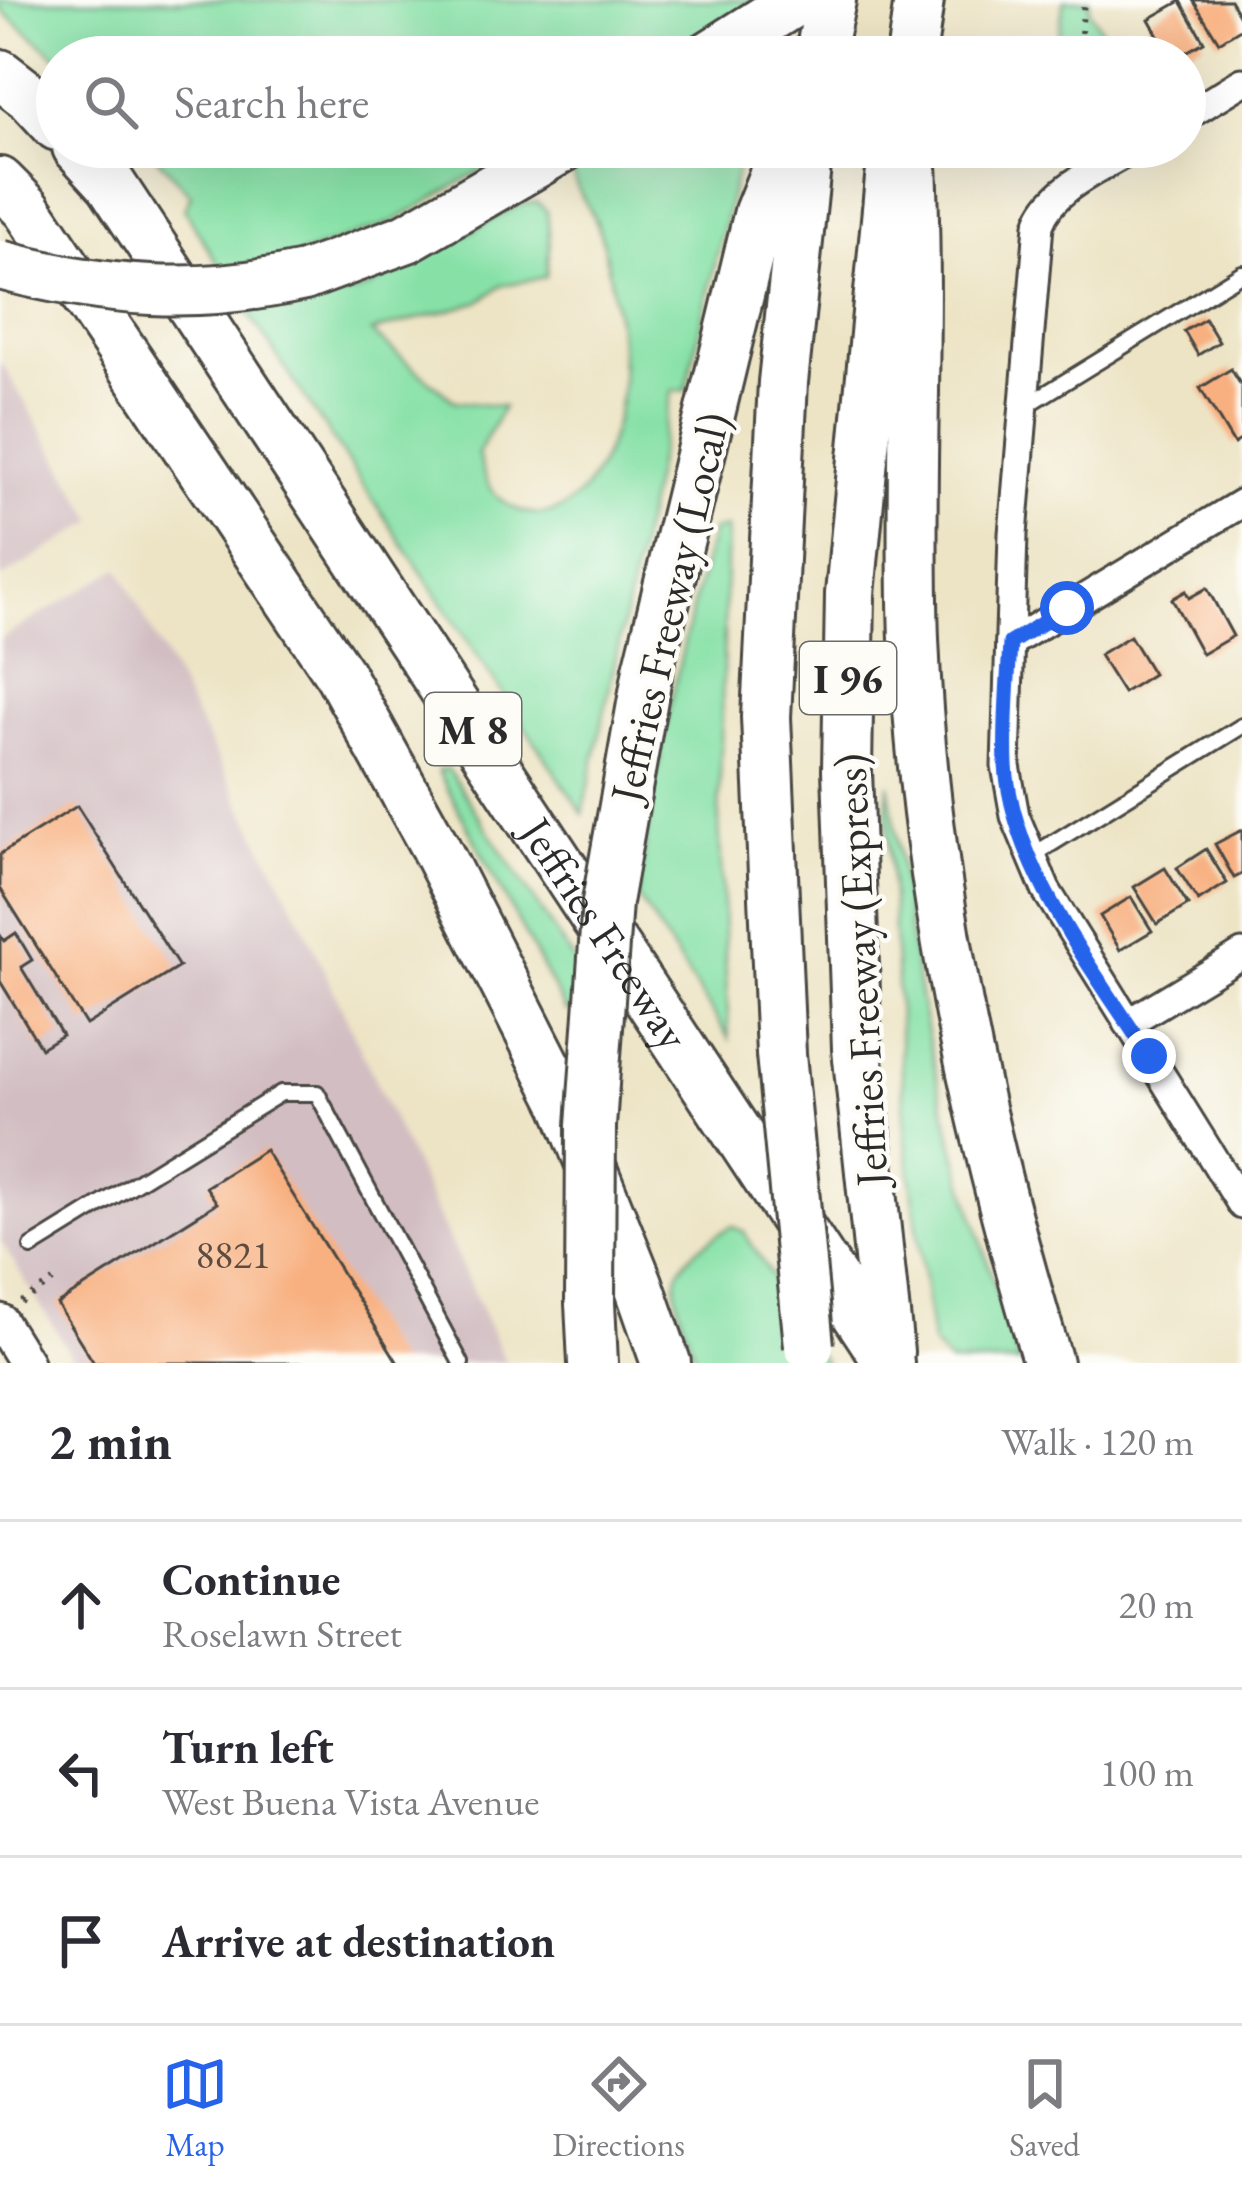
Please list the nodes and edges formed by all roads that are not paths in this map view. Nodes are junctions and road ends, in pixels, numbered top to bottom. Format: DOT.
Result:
graph roads {
  1 [pos="797,0"];
  2 [pos="831,0"];
  3 [pos="919,0"];
  4 [pos="740,36"];
  5 [pos="823,36"];
  6 [pos="914,36"];
  7 [pos="0,74"];
  8 [pos="1242,82"];
  9 [pos="36,102"];
  10 [pos="1206,104"];
  11 [pos="96,168"];
  12 [pos="528,168"];
  13 [pos="777,168"];
  14 [pos="806,168"];
  15 [pos="892,168"];
  16 [pos="912,168"];
  17 [pos="1103,168"];
  18 [pos="0,182"];
  19 [pos="0,265"];
  20 [pos="1242,273"];
  21 [pos="1024,407"];
  22 [pos="1242,502"];
  23 [pos="1010,643"];
  24 [pos="1242,726"];
  25 [pos="1030,857"];
  26 [pos="485,952"];
  27 [pos="1242,954"];
  28 [pos="955,991"];
  29 [pos="1128,1023"];
  30 [pos="1240,1199"];
  31 [pos="32,1247"];
  32 [pos="11,1312"];
  33 [pos="810,1355"];
  34 [pos="26,1363"];
  35 [pos="461,1363"];
  36 [pos="592,1363"];
  37 [pos="637,1363"];
  38 [pos="666,1363"];
  39 [pos="889,1363"];
  40 [pos="1048,1363"];
  41 [pos="1082,1363"];
  1 -- 4 [label="highway"];
  2 -- 5 [label="highway"];
  3 -- 6 [label="highway"];
  7 -- 9 [label="highway"];
  8 -- 10 [label="street"];
  11 -- 39 [label="highway, Jeffries Freeway / M 8"];
  12 -- 19 [label="highway, bridge"];
  13 -- 36 [label="highway, Jeffries Freeway (Local), bridge"];
  14 -- 33 [label="highway, Jeffries Freeway (Express) / I 96, bridge"];
  15 -- 39 [label="highway, Jeffries Freeway (Express) / I 96"];
  16 -- 28 [label="highway, I 96"];
  17 -- 21 [label="street"];
  18 -- 26 [label="highway, M 8"];
  20 -- 21 [label="lane"];
  21 -- 23 [label="street"];
  22 -- 23 [label="street"];
  23 -- 25 [label="street"];
  24 -- 25 [label="lane"];
  25 -- 29 [label="street"];
  26 -- 37 [label="highway"];
  26 -- 38 [label="highway"];
  27 -- 29 [label="street"];
  28 -- 40 [label="highway, I 96"];
  28 -- 41 [label="highway"];
  29 -- 30 [label="street"];
  31 -- 35 [label="lane"];
  32 -- 34 [label="street"];
}
